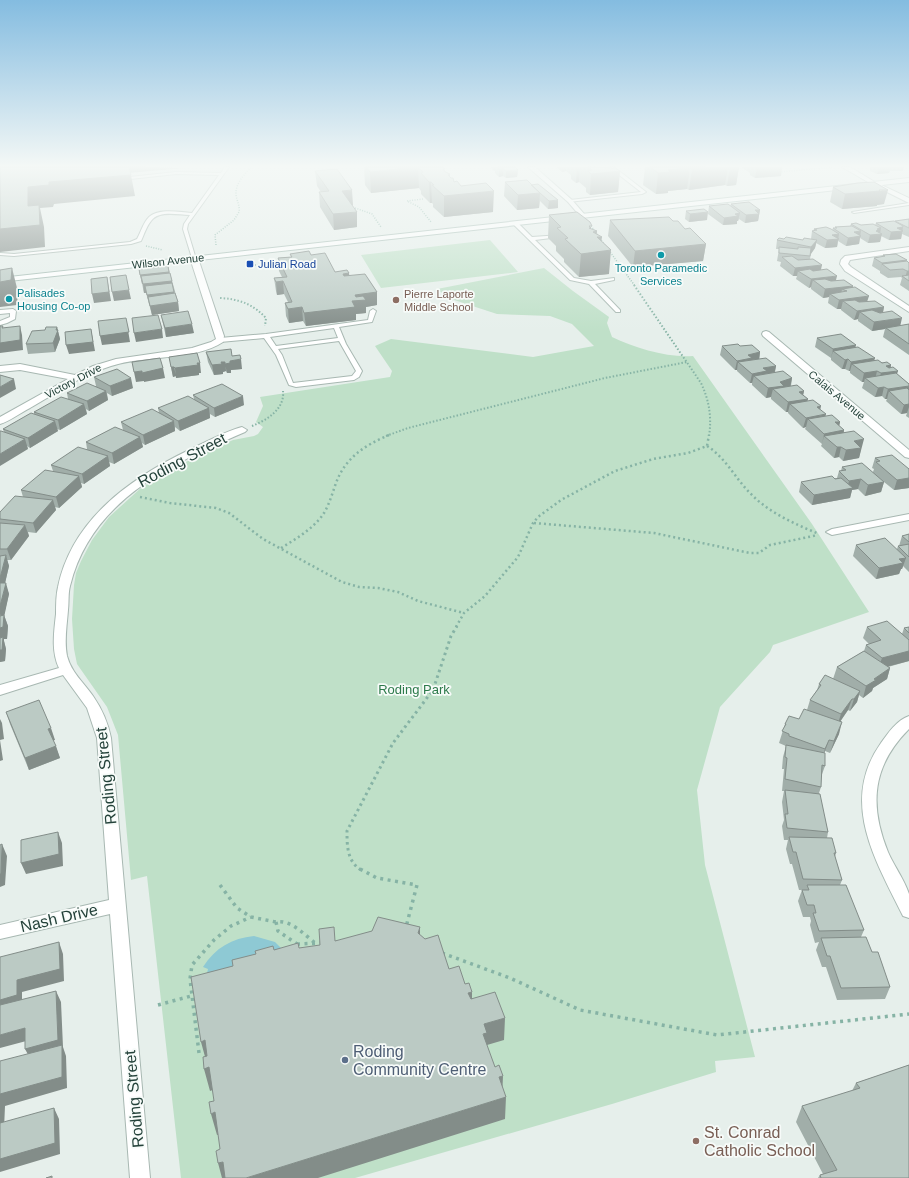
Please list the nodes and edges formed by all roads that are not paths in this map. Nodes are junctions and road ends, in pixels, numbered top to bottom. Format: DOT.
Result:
graph roads {
  1 [pos="148,222"];
  2 [pos="188,222"];
  3 [pos="532,222"];
  4 [pos="515,224"];
  5 [pos="562,236"];
  6 [pos="530,239"];
  7 [pos="909,249"];
  8 [pos="0,254"];
  9 [pos="14,255"];
  10 [pos="194,258"];
  11 [pos="0,259"];
  12 [pos="612,279"];
  13 [pos="0,280"];
  14 [pos="591,283"];
  15 [pos="909,310"];
  16 [pos="373,311"];
  17 [pos="618,311"];
  18 [pos="0,312"];
  19 [pos="0,323"];
  20 [pos="336,326"];
  21 [pos="265,334"];
  22 [pos="766,334"];
  23 [pos="342,339"];
  24 [pos="220,340"];
  25 [pos="274,348"];
  26 [pos="0,369"];
  27 [pos="76,378"];
  28 [pos="0,421"];
  29 [pos="242,430"];
  30 [pos="909,455"];
  31 [pos="909,517"];
  32 [pos="832,532"];
  33 [pos="66,670"];
  34 [pos="0,690"];
  35 [pos="909,721"];
  36 [pos="118,904"];
  37 [pos="909,911"];
  38 [pos="0,932"];
  39 [pos="140,1178"];
  1 -- 9 [label="lane"];
  2 -- 10 [label="lane"];
  3 -- 4 [label="street, Wilson Avenue"];
  4 -- 6 [label="lane"];
  4 -- 10 [label="street, Wilson Avenue"];
  5 -- 6 [label="lane"];
  6 -- 14 [label="lane"];
  7 -- 15 [label="street"];
  8 -- 9 [label="lane"];
  9 -- 11 [label="lane"];
  10 -- 13 [label="street, Wilson Avenue"];
  10 -- 24 [label="street"];
  12 -- 14 [label="lane"];
  14 -- 17 [label="lane"];
  16 -- 20 [label="lane"];
  18 -- 19 [label="lane"];
  20 -- 21 [label="lane"];
  20 -- 23 [label="lane"];
  21 -- 24 [label="lane"];
  21 -- 25 [label="lane"];
  22 -- 30 [label="street, Calais Avenue"];
  23 -- 25 [label="lane"];
  23 -- 25 [label="lane"];
  24 -- 27 [label="street, Victory Drive"];
  26 -- 27 [label="street"];
  27 -- 28 [label="street, Victory Drive"];
  29 -- 33 [label="street, Roding Street"];
  31 -- 32 [label="street"];
  33 -- 34 [label="street"];
  33 -- 36 [label="street, Roding Street"];
  35 -- 37 [label="street"];
  36 -- 38 [label="street, Nash Drive"];
  36 -- 39 [label="street, Roding Street"];
}
